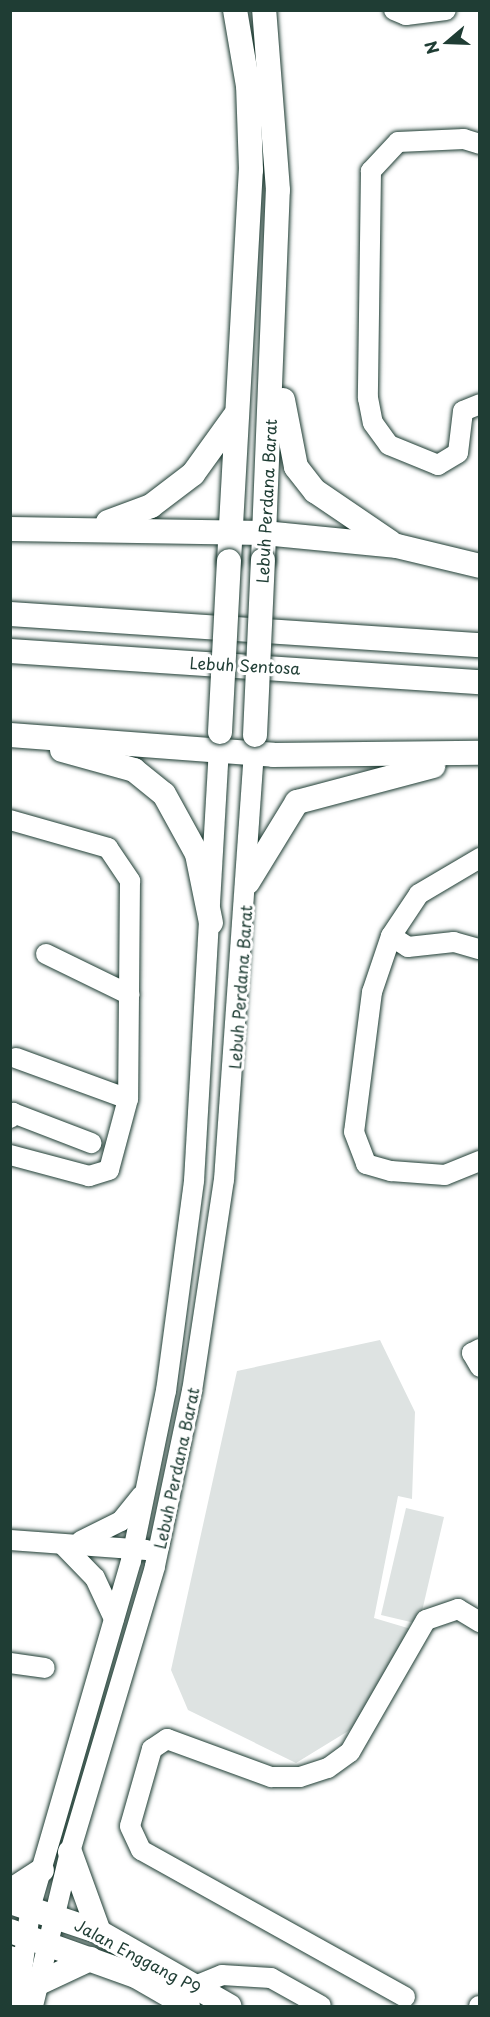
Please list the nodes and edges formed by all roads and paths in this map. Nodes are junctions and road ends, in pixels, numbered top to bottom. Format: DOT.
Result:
graph roads {
  1 [pos="235,10"];
  2 [pos="264,10"];
  3 [pos="394,10"];
  4 [pos="446,10"];
  5 [pos="480,144"];
  6 [pos="276,314"];
  7 [pos="480,404"];
  8 [pos="237,411"];
  9 [pos="97,526"];
  10 [pos="10,529"];
  11 [pos="231,531"];
  12 [pos="264,533"];
  13 [pos="397,546"];
  14 [pos="480,566"];
  15 [pos="10,614"];
  16 [pos="480,645"];
  17 [pos="10,651"];
  18 [pos="480,682"];
  19 [pos="10,735"];
  20 [pos="220,742"];
  21 [pos="255,745"];
  22 [pos="480,754"];
  23 [pos="10,820"];
  24 [pos="480,858"];
  25 [pos="248,882"];
  26 [pos="211,923"];
  27 [pos="391,936"];
  28 [pos="479,949"];
  29 [pos="46,954"];
  30 [pos="130,994"];
  31 [pos="16,1058"];
  32 [pos="128,1099"];
  33 [pos="10,1118"];
  34 [pos="91,1143"];
  35 [pos="10,1155"];
  36 [pos="480,1161"];
  37 [pos="480,1349"];
  38 [pos="480,1367"];
  39 [pos="146,1490"];
  40 [pos="10,1540"];
  41 [pos="70,1545"];
  42 [pos="133,1554"];
  43 [pos="157,1558"];
  44 [pos="114,1619"];
  45 [pos="480,1622"];
  46 [pos="10,1663"];
  47 [pos="45,1668"];
  48 [pos="70,1852"];
  49 [pos="42,1870"];
  50 [pos="10,1891"];
  51 [pos="21,1903"];
  52 [pos="53,1913"];
  53 [pos="99,1932"];
  54 [pos="27,1936"];
  55 [pos="10,1958"];
  56 [pos="90,1959"];
  57 [pos="30,1990"];
  58 [pos="192,1996"];
  59 [pos="405,1997"];
  60 [pos="17,2007"];
  61 [pos="229,2007"];
  62 [pos="321,2007"];
  1 -- 8 [label="main road, Lebuh Perdana Barat"];
  2 -- 6 [label="main road, Lebuh Perdana Barat"];
  3 -- 4 [label="street"];
  5 -- 7 [label="street"];
  6 -- 12 [label="main road, Lebuh Perdana Barat"];
  6 -- 13 [label="main road"];
  8 -- 9 [label="main road"];
  8 -- 11 [label="main road, Lebuh Perdana Barat"];
  9 -- 10 [label="main road"];
  9 -- 11 [label="main road"];
  11 -- 12 [label="main road"];
  11 -- 20 [label="main road, Lebuh Perdana Barat, bridge"];
  12 -- 13 [label="main road"];
  12 -- 21 [label="main road, Lebuh Perdana Barat, bridge"];
  13 -- 14 [label="main road"];
  15 -- 16 [label="main road"];
  17 -- 18 [label="main road, Lebuh Sentosa"];
  19 -- 20 [label="main road"];
  19 -- 26 [label="main road"];
  20 -- 21 [label="main road"];
  20 -- 26 [label="street, Lebuh Perdana Barat"];
  21 -- 22 [label="main road"];
  21 -- 25 [label="street, Lebuh Perdana Barat"];
  22 -- 25 [label="main road"];
  23 -- 30 [label="street"];
  24 -- 27 [label="street"];
  25 -- 43 [label="street, Lebuh Perdana Barat"];
  26 -- 39 [label="street, Lebuh Perdana Barat"];
  27 -- 28 [label="street"];
  27 -- 36 [label="street"];
  29 -- 30 [label="street"];
  30 -- 32 [label="street"];
  31 -- 32 [label="street"];
  32 -- 35 [label="street"];
  33 -- 34 [label="street"];
  37 -- 38 [label="street"];
  39 -- 41 [label="street"];
  39 -- 42 [label="street, Lebuh Perdana Barat"];
  40 -- 41 [label="street"];
  41 -- 42 [label="street"];
  41 -- 44 [label="street"];
  42 -- 43 [label="street"];
  42 -- 44 [label="street, Lebuh Perdana Barat"];
  43 -- 48 [label="street, Lebuh Perdana Barat"];
  44 -- 49 [label="street, Lebuh Perdana Barat"];
  45 -- 59 [label="street"];
  46 -- 47 [label="street"];
  48 -- 52 [label="street, Lebuh Perdana Barat"];
  48 -- 53 [label="main road"];
  49 -- 50 [label="main road"];
  49 -- 51 [label="street, Lebuh Perdana Barat"];
  51 -- 52 [label="main road, Jalan Enggang P9"];
  51 -- 54 [label="street, Lebuh Perdana Barat"];
  52 -- 53 [label="main road, Jalan Enggang P9"];
  52 -- 54 [label="street, Lebuh Perdana Barat"];
  53 -- 58 [label="main road, Jalan Enggang P9"];
  54 -- 56 [label="main road, Jalan Enggang P9"];
  54 -- 57 [label="street"];
  55 -- 57 [label="main road"];
  56 -- 57 [label="main road"];
  56 -- 58 [label="main road, Jalan Enggang P9"];
  57 -- 60 [label="street"];
  58 -- 61 [label="main road, Jalan Enggang P9"];
  58 -- 62 [label="street"];
}
